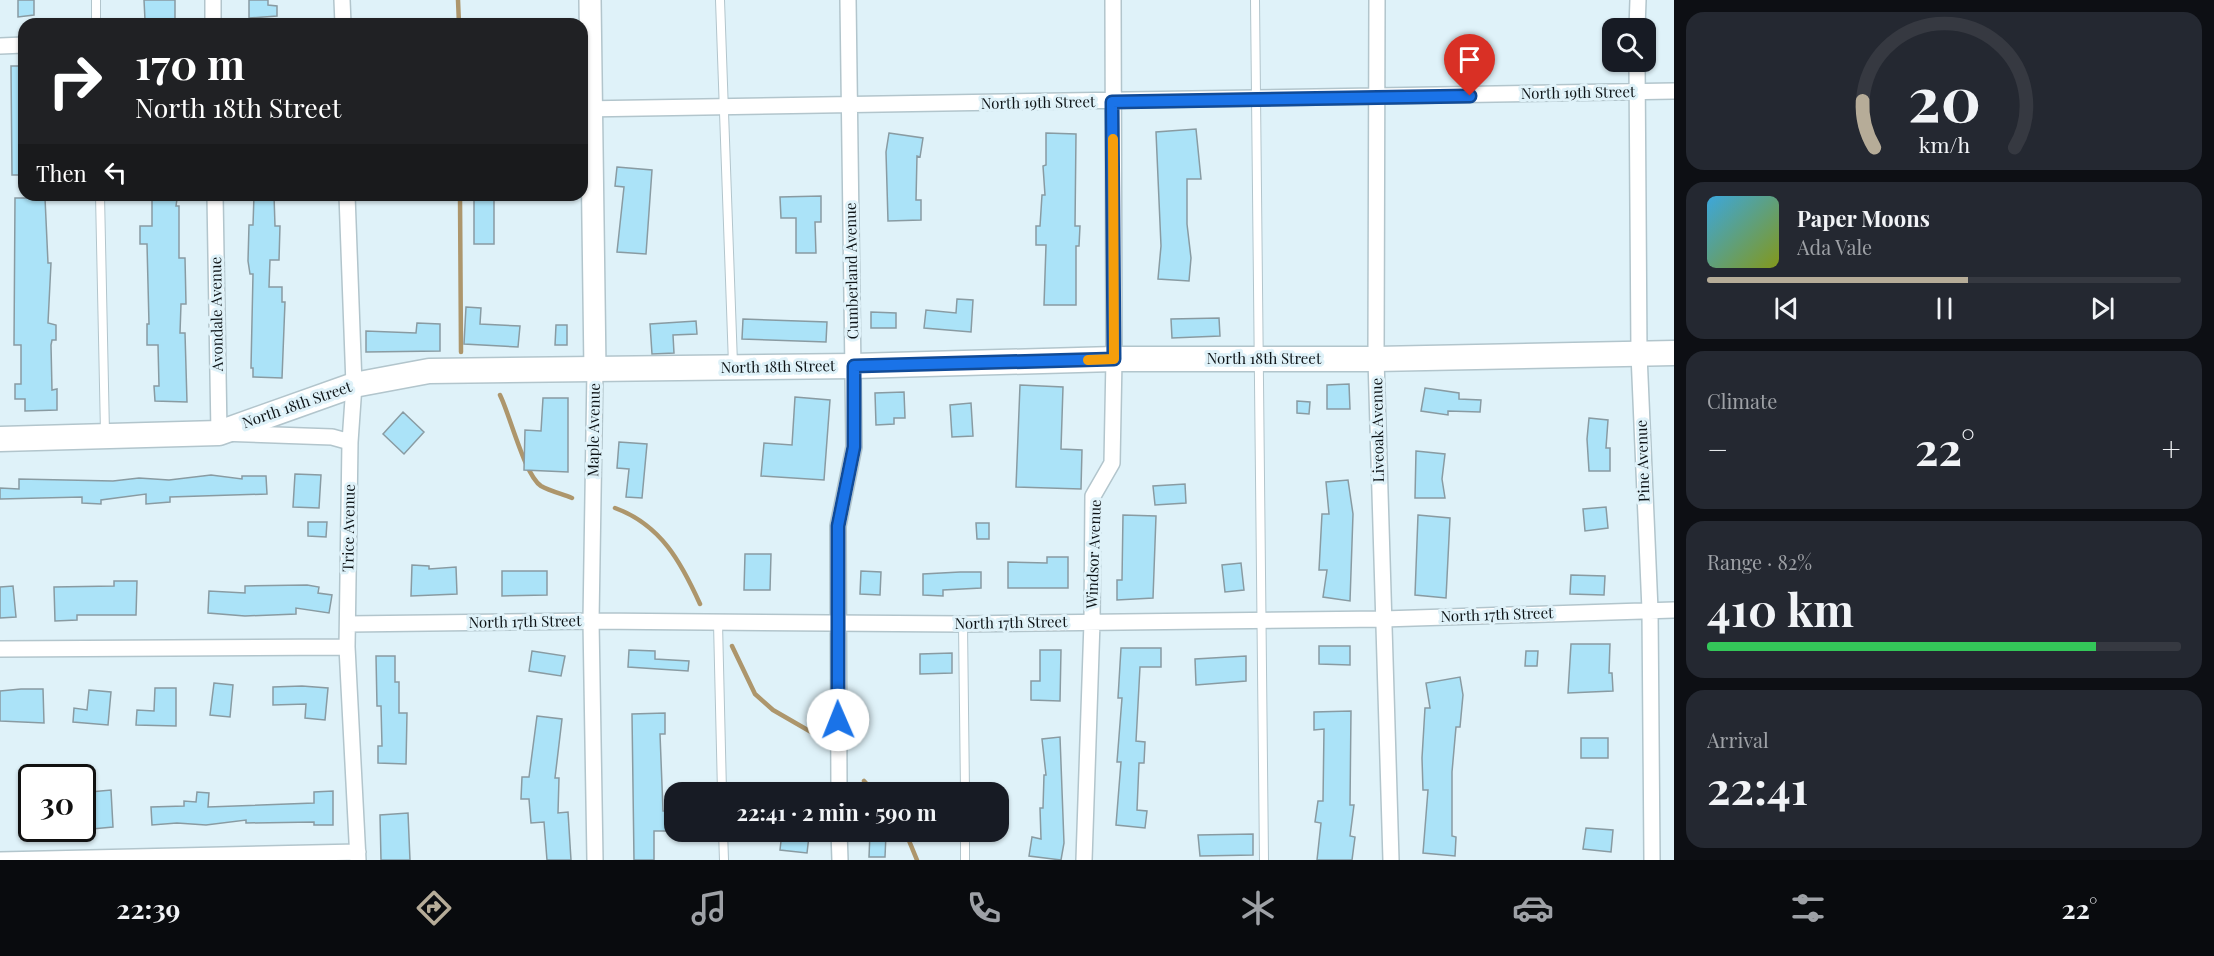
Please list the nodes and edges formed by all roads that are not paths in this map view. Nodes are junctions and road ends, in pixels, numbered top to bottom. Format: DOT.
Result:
graph roads {
  1 [pos="96,0"];
  2 [pos="213,0"];
  3 [pos="342,0"];
  4 [pos="590,0"];
  5 [pos="720,0"];
  6 [pos="848,0"];
  7 [pos="1113,0"];
  8 [pos="1255,0"];
  9 [pos="1377,0"];
  10 [pos="1638,0"];
  11 [pos="96,18"];
  12 [pos="213,18"];
  13 [pos="343,18"];
  14 [pos="1637,18"];
  15 [pos="18,45"];
  16 [pos="0,46"];
  17 [pos="588,54"];
  18 [pos="1636,72"];
  19 [pos="1636,92"];
  20 [pos="1674,92"];
  21 [pos="1376,97"];
  22 [pos="1256,99"];
  23 [pos="1112,102"];
  24 [pos="848,105"];
  25 [pos="722,106"];
  26 [pos="588,109"];
  27 [pos="588,167"];
  28 [pos="100,201"];
  29 [pos="215,201"];
  30 [pos="347,201"];
  31 [pos="1674,353"];
  32 [pos="1639,354"];
  33 [pos="1114,359"];
  34 [pos="1257,359"];
  35 [pos="1376,359"];
  36 [pos="854,366"];
  37 [pos="733,368"];
  38 [pos="595,370"];
  39 [pos="354,385"];
  40 [pos="219,433"];
  41 [pos="105,436"];
  42 [pos="0,439"];
  43 [pos="350,442"];
  44 [pos="1650,610"];
  45 [pos="1674,610"];
  46 [pos="1383,619"];
  47 [pos="1261,620"];
  48 [pos="591,621"];
  49 [pos="1092,622"];
  50 [pos="718,623"];
  51 [pos="348,624"];
  52 [pos="963,624"];
  53 [pos="837,625"];
  54 [pos="347,647"];
  55 [pos="0,649"];
  56 [pos="722,782"];
  57 [pos="839,782"];
  58 [pos="965,782"];
  59 [pos="723,842"];
  60 [pos="839,842"];
  61 [pos="965,842"];
  62 [pos="358,856"];
  63 [pos="0,860"];
  64 [pos="595,860"];
  65 [pos="724,860"];
  66 [pos="840,860"];
  67 [pos="966,860"];
  68 [pos="1084,860"];
  69 [pos="1264,860"];
  70 [pos="1391,860"];
  71 [pos="1652,860"];
  1 -- 11 [label="lane"];
  2 -- 12 [label="street"];
  3 -- 13 [label="street"];
  4 -- 17 [label="street, Maple Avenue"];
  5 -- 25 [label="lane"];
  6 -- 24 [label="street, Cumberland Avenue"];
  7 -- 23 [label="street, Windsor Avenue"];
  8 -- 22 [label="lane"];
  9 -- 21 [label="street, Liveoak Avenue"];
  10 -- 14 [label="street"];
  15 -- 16 [label="street"];
  18 -- 19 [label="street, Pine Avenue"];
  19 -- 20 [label="street, North 19th Street"];
  19 -- 21 [label="street, North 19th Street"];
  19 -- 32 [label="street, Pine Avenue"];
  21 -- 22 [label="street, North 19th Street"];
  21 -- 35 [label="street, Liveoak Avenue"];
  22 -- 23 [label="street, North 19th Street"];
  22 -- 34 [label="lane"];
  23 -- 24 [label="street, North 19th Street"];
  23 -- 33 [label="street, Windsor Avenue"];
  24 -- 25 [label="street, North 19th Street"];
  24 -- 36 [label="street, Cumberland Avenue"];
  25 -- 26 [label="street, North 19th Street"];
  25 -- 37 [label="lane"];
  27 -- 38 [label="street, Maple Avenue"];
  28 -- 41 [label="lane"];
  29 -- 40 [label="street, Avondale Avenue"];
  30 -- 39 [label="street, Trice Avenue"];
  31 -- 32 [label="main road, North 18th Street"];
  32 -- 35 [label="main road, North 18th Street"];
  32 -- 44 [label="street, Pine Avenue"];
  33 -- 34 [label="main road, North 18th Street"];
  33 -- 36 [label="main road, North 18th Street"];
  33 -- 49 [label="street, Windsor Avenue"];
  34 -- 35 [label="main road, North 18th Street"];
  34 -- 47 [label="lane"];
  35 -- 46 [label="street, Liveoak Avenue"];
  36 -- 37 [label="main road, North 18th Street"];
  36 -- 53 [label="street, Cumberland Avenue"];
  37 -- 38 [label="main road, North 18th Street"];
  38 -- 39 [label="main road, North 18th Street"];
  38 -- 48 [label="street, Maple Avenue"];
  39 -- 40 [label="main road, North 18th Street"];
  39 -- 43 [label="street, Trice Avenue"];
  40 -- 41 [label="main road, North 18th Street"];
  40 -- 43 [label="street"];
  41 -- 42 [label="main road, North 18th Street"];
  43 -- 51 [label="street, Trice Avenue"];
  44 -- 45 [label="street, North 17th Street"];
  44 -- 46 [label="street, North 17th Street"];
  44 -- 71 [label="street, Pine Avenue"];
  46 -- 47 [label="street, North 17th Street"];
  46 -- 70 [label="street, Liveoak Avenue"];
  47 -- 49 [label="street, North 17th Street"];
  47 -- 69 [label="lane"];
  48 -- 50 [label="street, North 17th Street"];
  48 -- 51 [label="street, North 17th Street"];
  48 -- 64 [label="street, Maple Avenue"];
  49 -- 52 [label="street, North 17th Street"];
  49 -- 68 [label="street, Windsor Avenue"];
  50 -- 53 [label="street, North 17th Street"];
  50 -- 56 [label="lane"];
  51 -- 54 [label="street, Trice Avenue"];
  52 -- 53 [label="street, North 17th Street"];
  52 -- 58 [label="lane"];
  53 -- 57 [label="street, Cumberland Avenue"];
  54 -- 55 [label="street"];
  54 -- 62 [label="street, Trice Avenue"];
  59 -- 65 [label="lane"];
  60 -- 66 [label="street"];
  61 -- 67 [label="lane"];
  62 -- 63 [label="street"];
}
